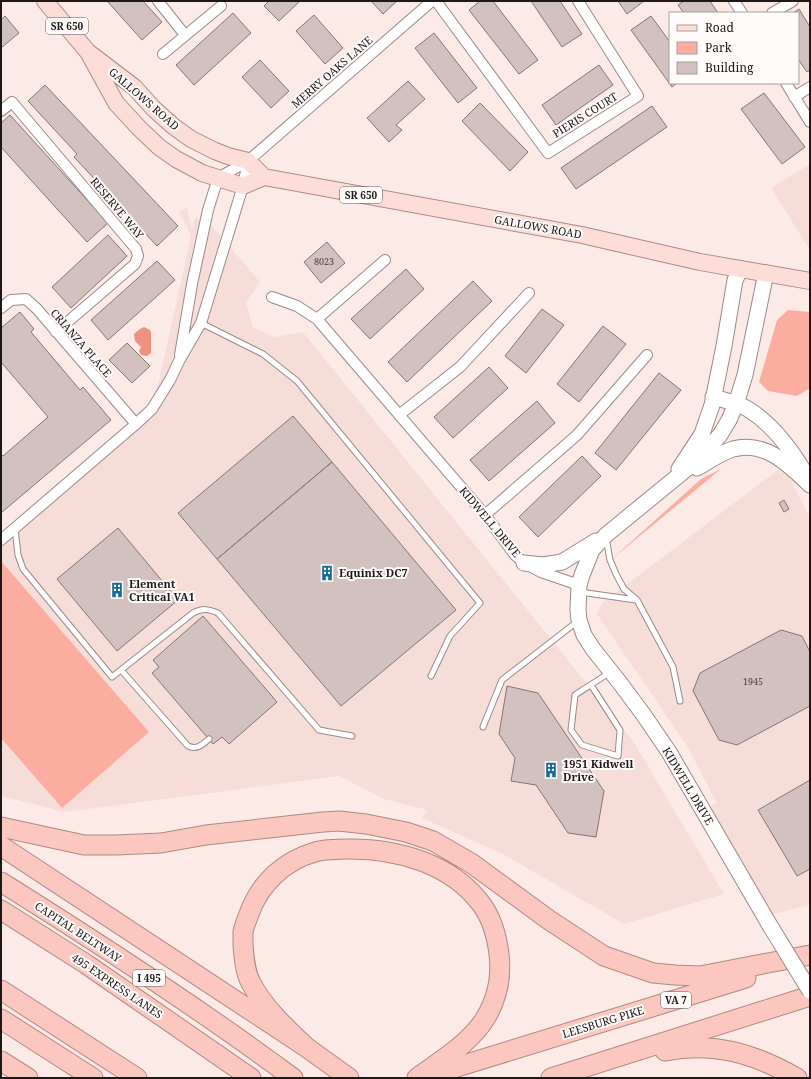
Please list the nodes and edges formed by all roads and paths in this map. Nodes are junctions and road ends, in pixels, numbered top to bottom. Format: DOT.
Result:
graph roads {
  1 [pos="45,1"];
  2 [pos="158,1"];
  3 [pos="432,1"];
  4 [pos="436,1"];
  5 [pos="578,1"];
  6 [pos="734,1"];
  7 [pos="793,1"];
  8 [pos="221,6"];
  9 [pos="741,12"];
  10 [pos="774,12"];
  11 [pos="185,35"];
  12 [pos="88,52"];
  13 [pos="163,54"];
  14 [pos="787,84"];
  15 [pos="810,87"];
  16 [pos="794,97"];
  17 [pos="1,111"];
  18 [pos="810,122"];
  19 [pos="248,161"];
  20 [pos="264,177"];
  21 [pos="218,178"];
  22 [pos="243,186"];
  23 [pos="385,260"];
  24 [pos="741,269"];
  25 [pos="766,273"];
  26 [pos="810,281"];
  27 [pos="529,292"];
  28 [pos="272,297"];
  29 [pos="1,308"];
  30 [pos="317,319"];
  31 [pos="202,323"];
  32 [pos="56,332"];
  33 [pos="647,355"];
  34 [pos="179,361"];
  35 [pos="713,397"];
  36 [pos="736,404"];
  37 [pos="400,415"];
  38 [pos="136,424"];
  39 [pos="671,482"];
  40 [pos="810,484"];
  41 [pos="485,515"];
  42 [pos="15,528"];
  43 [pos="606,535"];
  44 [pos="1,540"];
  45 [pos="524,563"];
  46 [pos="579,588"];
  47 [pos="637,600"];
  48 [pos="579,620"];
  49 [pos="121,670"];
  50 [pos="611,672"];
  51 [pos="431,676"];
  52 [pos="591,685"];
  53 [pos="680,701"];
  54 [pos="483,727"];
  55 [pos="352,736"];
  56 [pos="209,739"];
  57 [pos="1,827"];
  58 [pos="1,846"];
  59 [pos="1,882"];
  60 [pos="1,910"];
  61 [pos="810,955"];
  62 [pos="810,959"];
  63 [pos="1,990"];
  64 [pos="810,991"];
  65 [pos="810,996"];
  66 [pos="1,1019"];
  67 [pos="306,1047"];
  68 [pos="1,1061"];
  69 [pos="595,1064"];
  70 [pos="28,1078"];
  71 [pos="93,1078"];
  72 [pos="137,1078"];
  73 [pos="251,1078"];
  74 [pos="293,1078"];
  75 [pos="348,1078"];
  76 [pos="418,1078"];
  77 [pos="551,1078"];
  78 [pos="797,1078"];
  1 -- 12 [label="main road, GALLOWS ROAD / SR 650"];
  2 -- 11 [label="street"];
  3 -- 19 [label="street, MERRY OAKS LANE"];
  4 -- 5 [label="street, PIERIS COURT"];
  6 -- 9 [label="street"];
  7 -- 10 [label="street"];
  8 -- 11 [label="street"];
  11 -- 13 [label="street"];
  12 -- 19 [label="main road, GALLOWS ROAD / SR 650"];
  12 -- 21 [label="main road, GALLOWS ROAD / SR 650"];
  14 -- 16 [label="street"];
  15 -- 16 [label="street"];
  16 -- 18 [label="street"];
  17 -- 32 [label="street, RESERVE WAY"];
  19 -- 20 [label="main road"];
  19 -- 21 [label="street, MERRY OAKS LANE"];
  19 -- 22 [label="street"];
  20 -- 22 [label="main road"];
  20 -- 24 [label="main road, GALLOWS ROAD / SR 650"];
  21 -- 22 [label="main road, GALLOWS ROAD / SR 650"];
  21 -- 34 [label="street"];
  22 -- 31 [label="street"];
  23 -- 30 [label="street"];
  24 -- 25 [label="main road, GALLOWS ROAD / SR 650"];
  24 -- 35 [label="street"];
  25 -- 26 [label="main road, GALLOWS ROAD"];
  25 -- 36 [label="street"];
  27 -- 37 [label="street"];
  28 -- 30 [label="street, KIDWELL DRIVE"];
  29 -- 32 [label="street, CRIANZA PLACE"];
  30 -- 37 [label="street, KIDWELL DRIVE"];
  31 -- 34 [label="street"];
  31 -- 51 [label="lane"];
  32 -- 38 [label="street, CRIANZA PLACE"];
  33 -- 41 [label="street"];
  34 -- 38 [label="street"];
  35 -- 36 [label="street"];
  35 -- 39 [label="street"];
  36 -- 39 [label="street"];
  36 -- 40 [label="street"];
  37 -- 41 [label="street, KIDWELL DRIVE"];
  38 -- 42 [label="street"];
  39 -- 40 [label="street"];
  39 -- 43 [label="street"];
  41 -- 45 [label="street, KIDWELL DRIVE"];
  42 -- 44 [label="street"];
  42 -- 49 [label="lane"];
  43 -- 45 [label="street"];
  43 -- 46 [label="street"];
  43 -- 47 [label="lane"];
  45 -- 46 [label="street, KIDWELL DRIVE"];
  46 -- 47 [label="lane"];
  46 -- 48 [label="street, KIDWELL DRIVE"];
  47 -- 53 [label="lane"];
  48 -- 50 [label="street, KIDWELL DRIVE"];
  48 -- 54 [label="lane"];
  49 -- 55 [label="lane"];
  49 -- 56 [label="lane"];
  50 -- 52 [label="lane"];
  50 -- 64 [label="street, KIDWELL DRIVE, bridge"];
  52 -- 52 [label="lane"];
  57 -- 61 [label="highway"];
  58 -- 67 [label="highway"];
  59 -- 74 [label="highway, CAPITAL BELTWAY / I 495"];
  60 -- 73 [label="highway, 495 EXPRESS LANES / I 495"];
  62 -- 76 [label="highway, LEESBURG PIKE / VA 7"];
  63 -- 72 [label="highway"];
  65 -- 69 [label="highway"];
  66 -- 71 [label="highway"];
  67 -- 75 [label="highway"];
  67 -- 76 [label="highway"];
  68 -- 70 [label="highway"];
  69 -- 77 [label="highway"];
  69 -- 78 [label="highway"];
}
